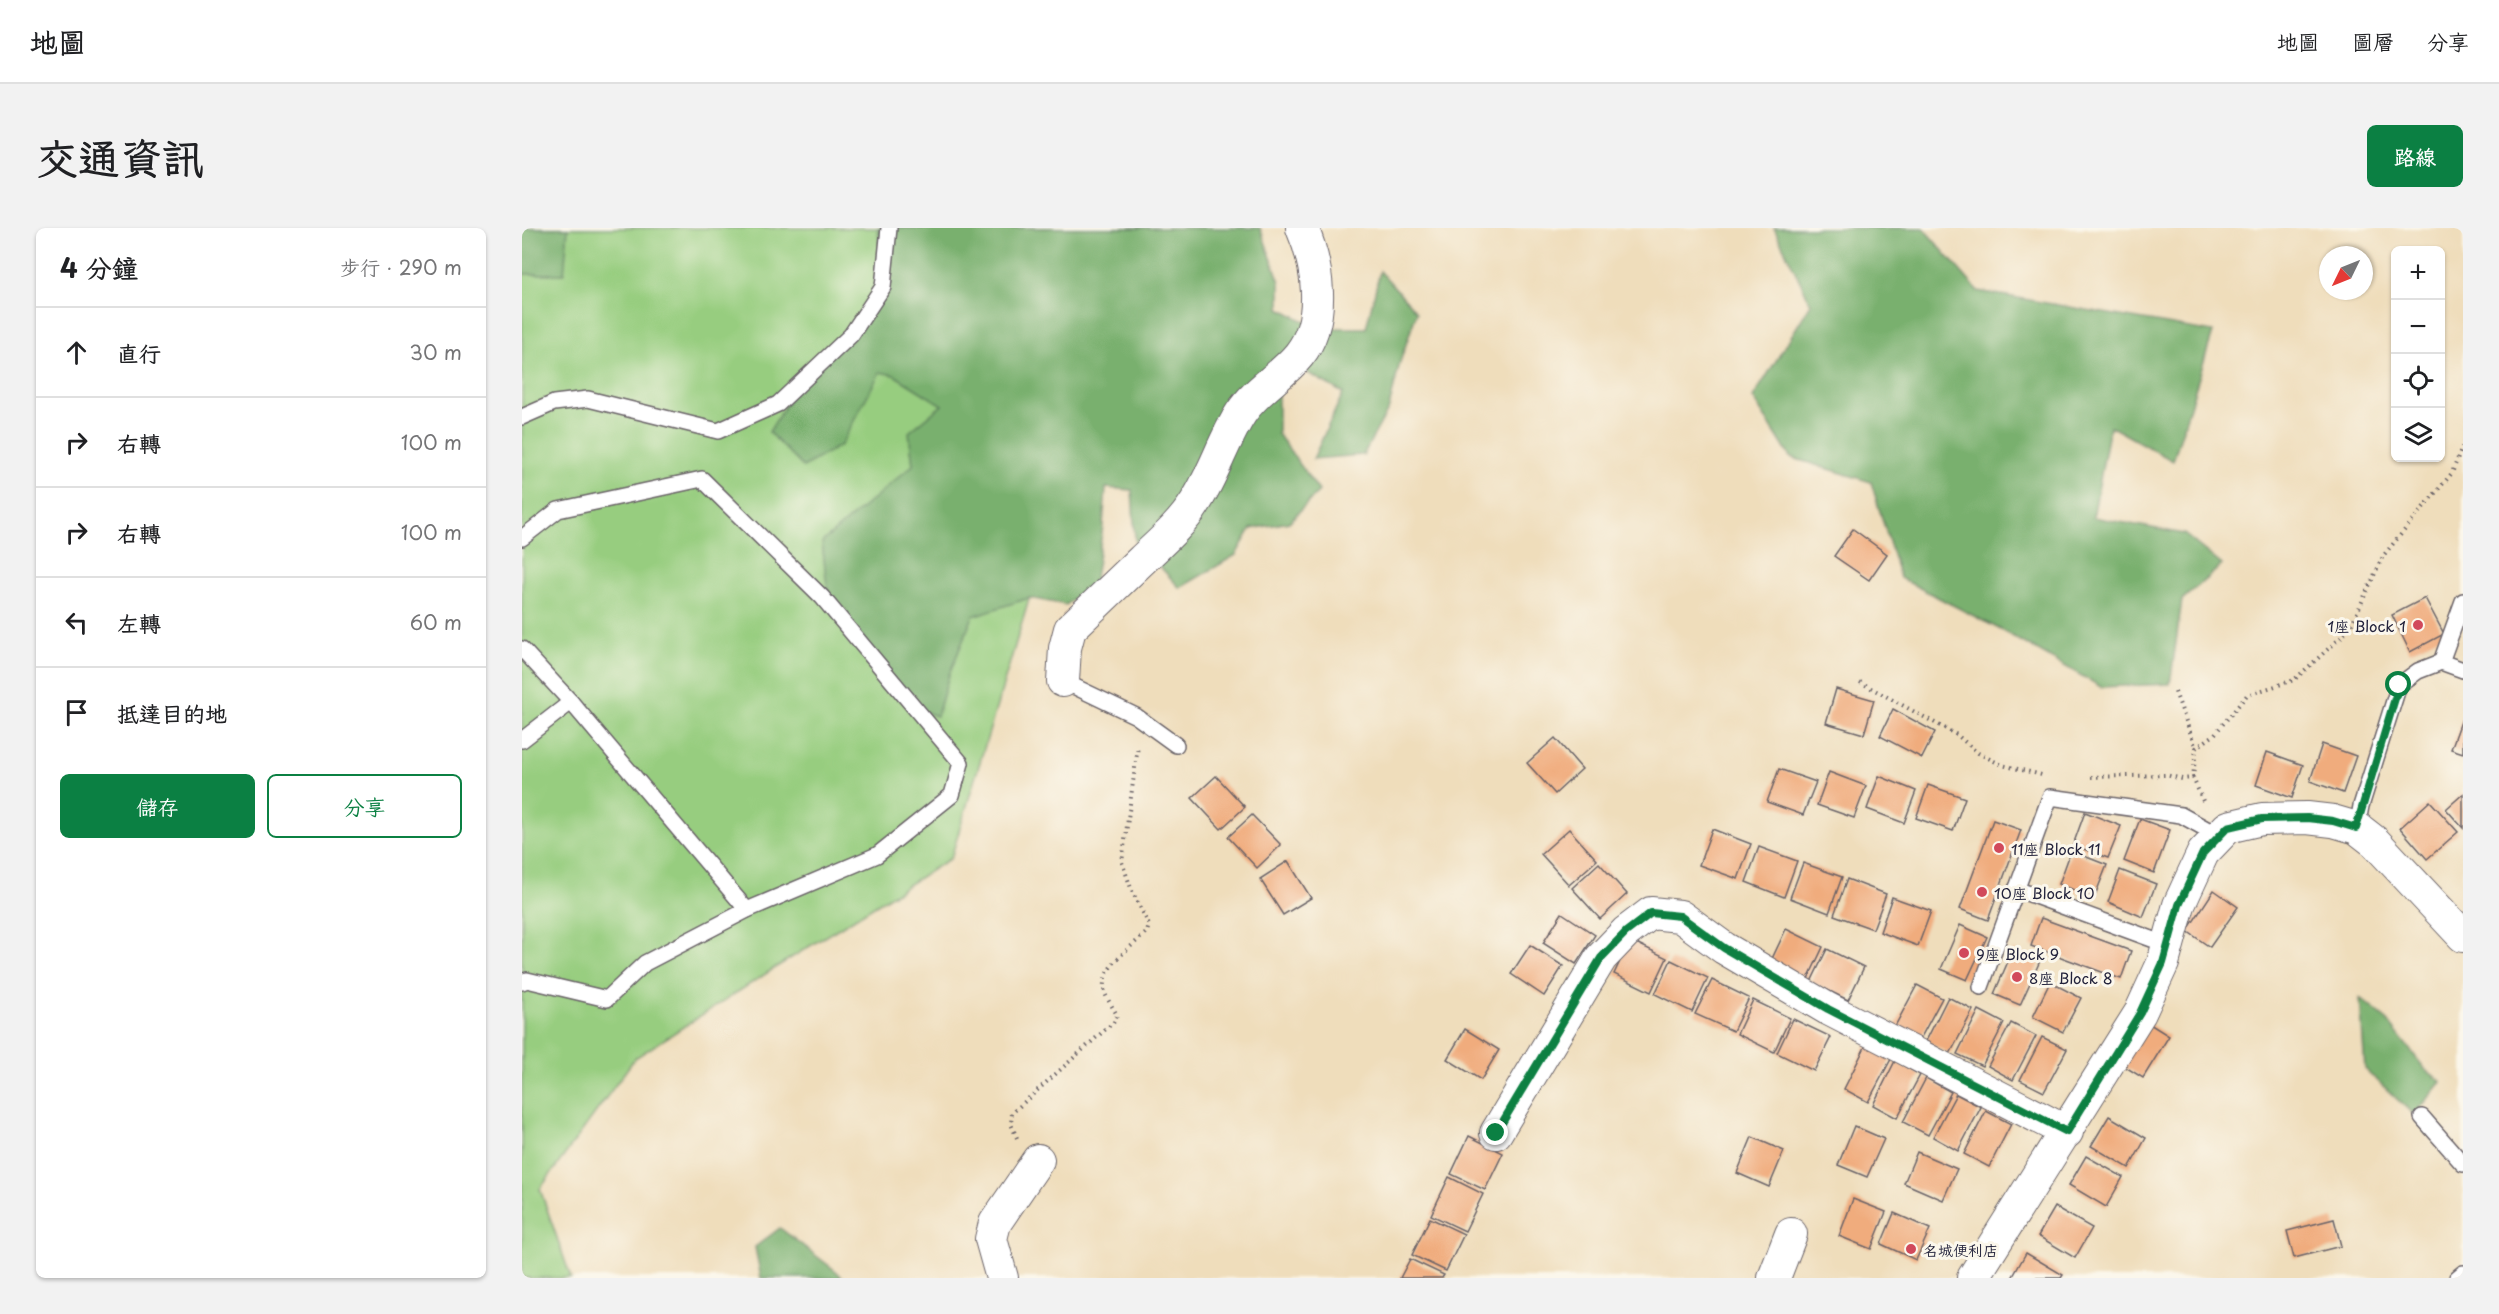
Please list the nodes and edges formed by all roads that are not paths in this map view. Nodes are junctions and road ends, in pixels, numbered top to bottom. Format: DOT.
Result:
graph roads {
  1 [pos="889,228"];
  2 [pos="1302,228"];
  3 [pos="522,417"];
  4 [pos="522,538"];
  5 [pos="2463,601"];
  6 [pos="522,649"];
  7 [pos="2441,662"];
  8 [pos="2463,670"];
  9 [pos="1058,686"];
  10 [pos="571,702"];
  11 [pos="522,740"];
  12 [pos="1176,745"];
  13 [pos="2356,828"];
  14 [pos="2219,836"];
  15 [pos="2016,889"];
  16 [pos="747,910"];
  17 [pos="2463,936"];
  18 [pos="2168,945"];
  19 [pos="522,982"];
  20 [pos="1981,987"];
  21 [pos="2422,1117"];
  22 [pos="2067,1132"];
  23 [pos="1496,1133"];
  24 [pos="1038,1160"];
  25 [pos="2463,1164"];
  26 [pos="1791,1234"];
  27 [pos="2463,1273"];
  28 [pos="1002,1278"];
  29 [pos="1774,1278"];
  30 [pos="1973,1278"];
  31 [pos="2457,1278"];
  1 -- 3 [label="lane"];
  2 -- 9 [label="street"];
  4 -- 16 [label="lane"];
  5 -- 7 [label="lane"];
  6 -- 10 [label="lane"];
  7 -- 8 [label="lane"];
  7 -- 13 [label="lane"];
  9 -- 12 [label="lane"];
  10 -- 11 [label="lane"];
  10 -- 16 [label="lane"];
  13 -- 14 [label="street"];
  13 -- 17 [label="street"];
  14 -- 15 [label="lane"];
  14 -- 18 [label="street"];
  15 -- 18 [label="lane"];
  15 -- 20 [label="lane"];
  16 -- 19 [label="lane"];
  18 -- 22 [label="street"];
  21 -- 25 [label="lane"];
  22 -- 23 [label="street"];
  22 -- 30 [label="street"];
  24 -- 28 [label="street"];
  26 -- 29 [label="street"];
  27 -- 31 [label="lane"];
}
